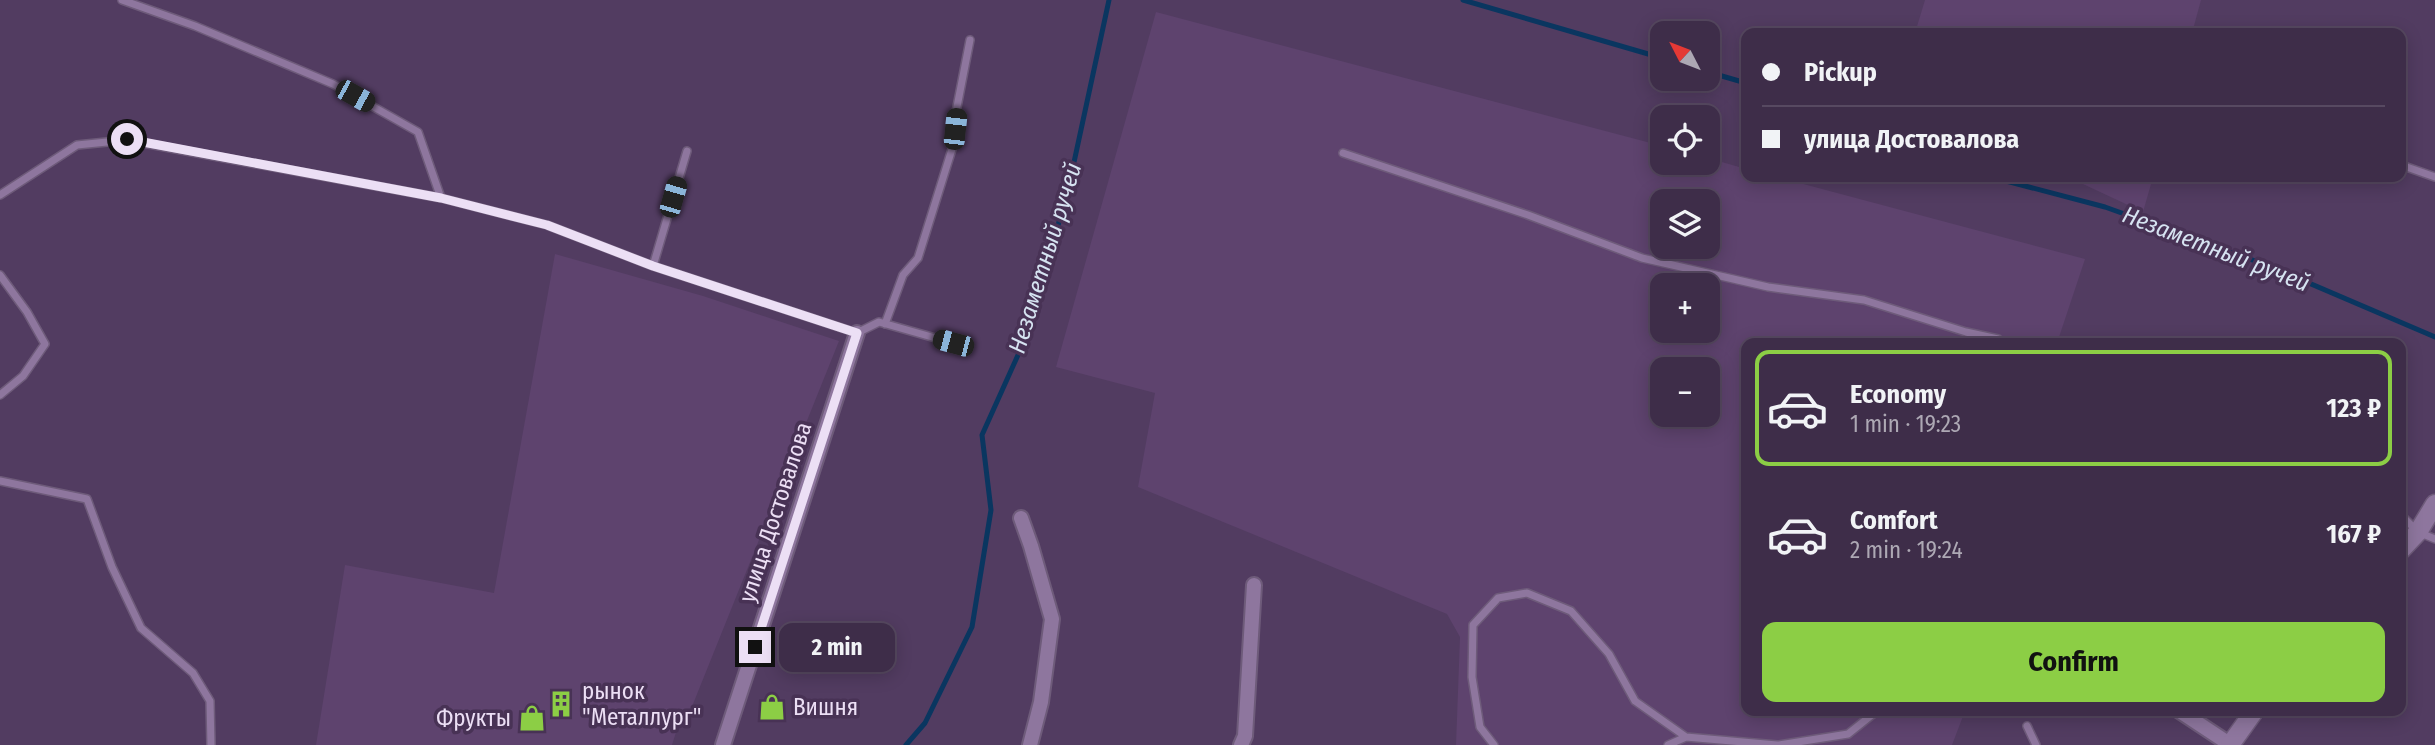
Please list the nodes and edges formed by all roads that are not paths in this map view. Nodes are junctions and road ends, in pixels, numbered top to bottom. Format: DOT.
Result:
graph roads {
  1 [pos="122,0"];
  2 [pos="970,40"];
  3 [pos="687,151"];
  4 [pos="1343,153"];
  5 [pos="2406,166"];
  6 [pos="2435,177"];
  7 [pos="0,195"];
  8 [pos="441,198"];
  9 [pos="653,266"];
  10 [pos="0,275"];
  11 [pos="885,324"];
  12 [pos="857,333"];
  13 [pos="1993,338"];
  14 [pos="953,343"];
  15 [pos="0,396"];
  16 [pos="0,481"];
  17 [pos="2435,504"];
  18 [pos="1021,518"];
  19 [pos="2406,520"];
  20 [pos="2417,532"];
  21 [pos="2435,539"];
  22 [pos="2406,544"];
  23 [pos="1254,585"];
  24 [pos="1870,716"];
  25 [pos="2187,716"];
  26 [pos="2248,716"];
  27 [pos="2027,726"];
  28 [pos="1686,737"];
  29 [pos="211,745"];
  30 [pos="723,745"];
  31 [pos="1030,745"];
  32 [pos="1241,745"];
  33 [pos="1494,745"];
  34 [pos="1668,745"];
  35 [pos="1778,745"];
  36 [pos="2036,745"];
  37 [pos="2230,745"];
  1 -- 8 [label="lane"];
  2 -- 11 [label="lane"];
  3 -- 9 [label="lane"];
  4 -- 13 [label="lane"];
  5 -- 6 [label="lane"];
  7 -- 8 [label="lane"];
  8 -- 9 [label="lane"];
  9 -- 12 [label="lane"];
  10 -- 15 [label="lane"];
  11 -- 12 [label="lane"];
  11 -- 14 [label="lane"];
  12 -- 30 [label="street, улица Достовалова"];
  16 -- 29 [label="lane"];
  17 -- 20 [label="street"];
  18 -- 31 [label="street"];
  19 -- 20 [label="lane"];
  20 -- 21 [label="lane"];
  20 -- 22 [label="street"];
  23 -- 32 [label="street"];
  24 -- 35 [label="lane"];
  25 -- 37 [label="street"];
  26 -- 37 [label="street"];
  27 -- 36 [label="lane"];
  28 -- 33 [label="lane"];
  28 -- 34 [label="lane"];
  28 -- 35 [label="lane"];
}
